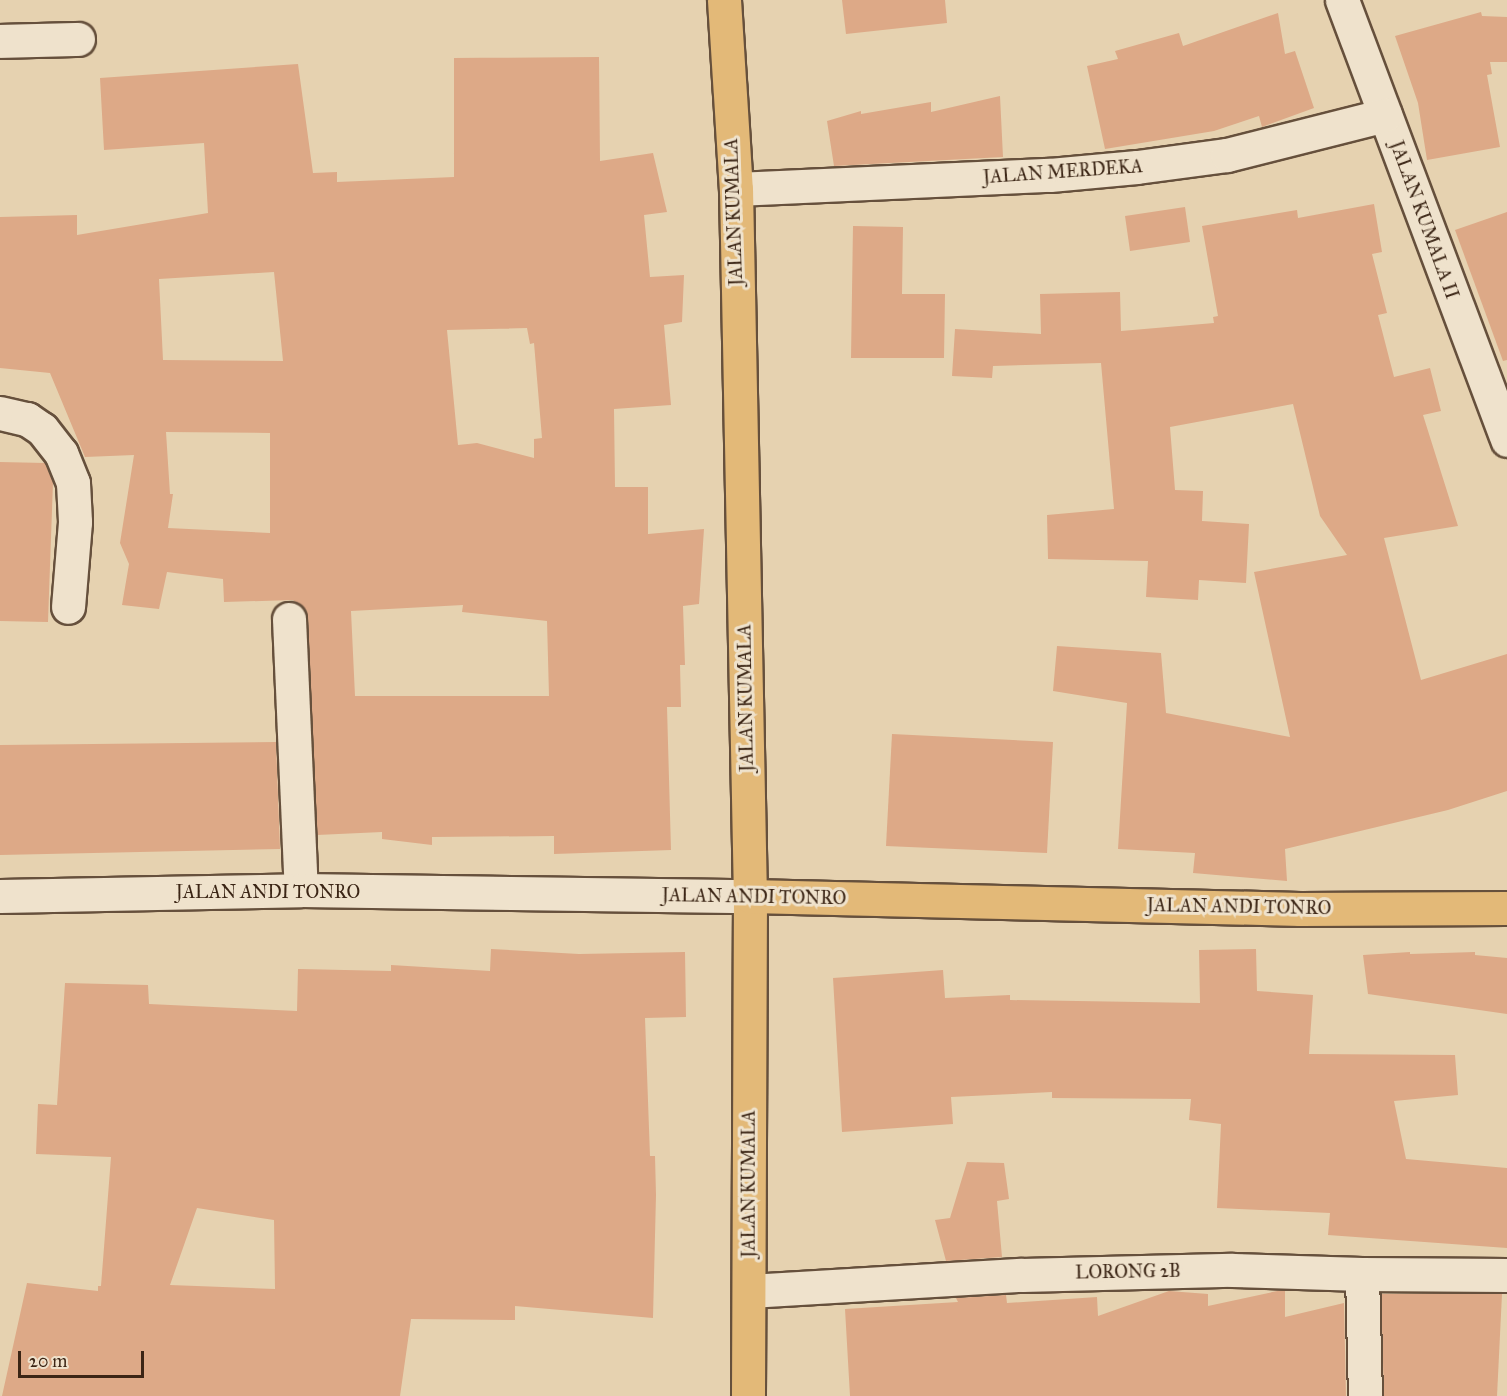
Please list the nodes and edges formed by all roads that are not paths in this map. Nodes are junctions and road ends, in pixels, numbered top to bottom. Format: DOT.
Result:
graph roads {
  1 [pos="724,0"];
  2 [pos="1342,0"];
  3 [pos="78,39"];
  4 [pos="0,41"];
  5 [pos="1385,115"];
  6 [pos="736,189"];
  7 [pos="1496,381"];
  8 [pos="0,412"];
  9 [pos="1507,440"];
  10 [pos="68,607"];
  11 [pos="290,620"];
  12 [pos="301,890"];
  13 [pos="0,896"];
  14 [pos="750,896"];
  15 [pos="1507,908"];
  16 [pos="1362,1275"];
  17 [pos="1507,1275"];
  18 [pos="748,1291"];
  19 [pos="748,1396"];
  20 [pos="1365,1396"];
  1 -- 6 [label="main road, JALAN KUMALA"];
  2 -- 5 [label="street, JALAN KUMALA II"];
  3 -- 4 [label="street"];
  5 -- 6 [label="street, JALAN MERDEKA"];
  5 -- 7 [label="street, JALAN KUMALA II"];
  6 -- 14 [label="main road, JALAN KUMALA"];
  7 -- 9 [label="street, JALAN KUMALA II"];
  8 -- 10 [label="street"];
  11 -- 12 [label="street"];
  12 -- 13 [label="street, JALAN ANDI TONRO"];
  12 -- 14 [label="street, JALAN ANDI TONRO"];
  14 -- 15 [label="main road, JALAN ANDI TONRO"];
  14 -- 18 [label="main road, JALAN KUMALA"];
  16 -- 17 [label="street, LORONG 2B"];
  16 -- 18 [label="street, LORONG 2B"];
  16 -- 20 [label="street"];
  18 -- 19 [label="main road, JALAN KUMALA"];
}
